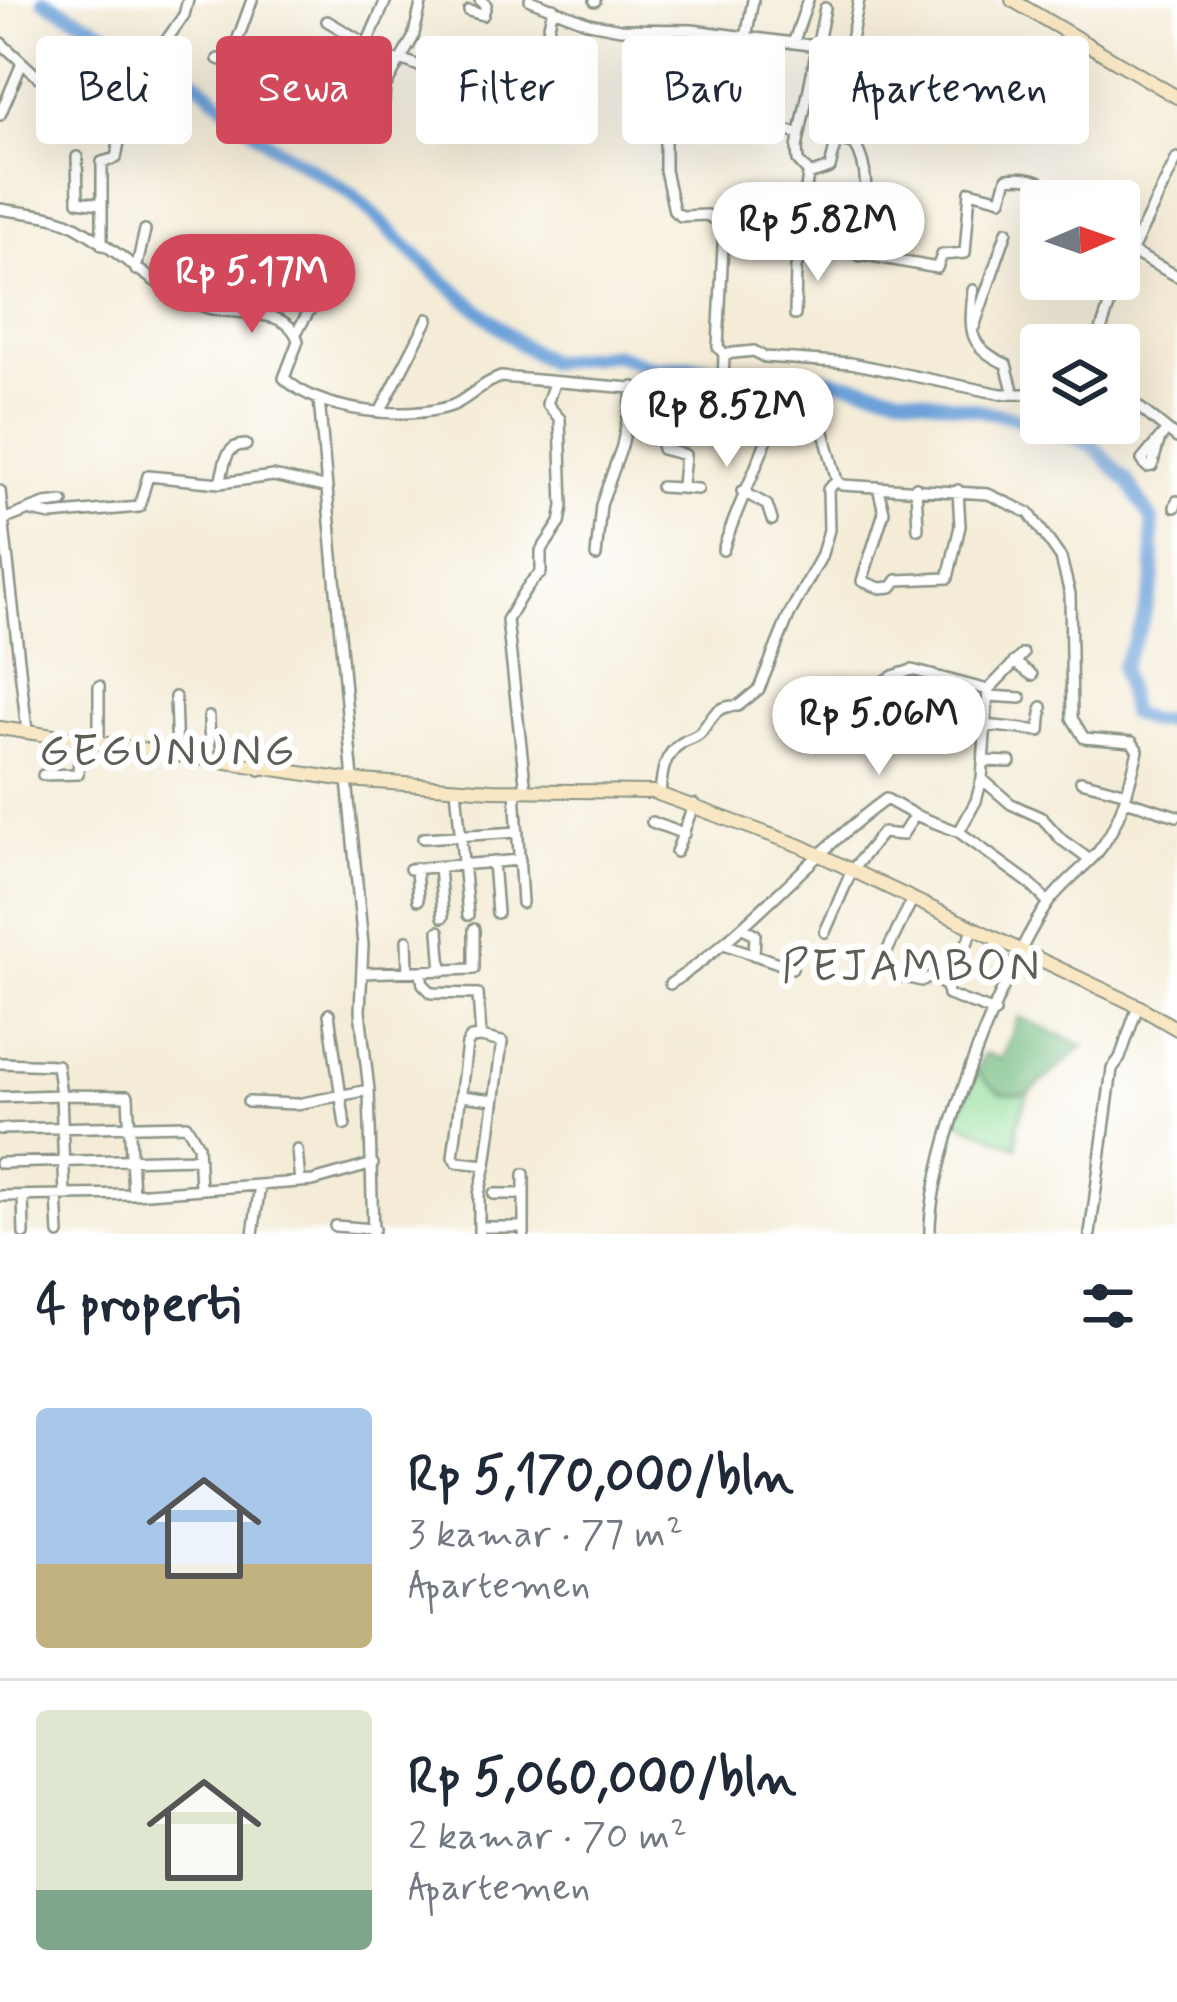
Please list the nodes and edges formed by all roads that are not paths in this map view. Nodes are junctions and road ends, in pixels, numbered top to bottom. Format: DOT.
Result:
graph roads {
  1 [pos="188,0"];
  2 [pos="252,0"];
  3 [pos="386,0"];
  4 [pos="479,0"];
  5 [pos="753,0"];
  6 [pos="808,0"];
  7 [pos="859,0"];
  8 [pos="1012,0"];
  9 [pos="418,1"];
  10 [pos="542,3"];
  11 [pos="825,8"];
  12 [pos="469,11"];
  13 [pos="327,21"];
  14 [pos="652,30"];
  15 [pos="170,36"];
  16 [pos="240,36"];
  17 [pos="350,36"];
  18 [pos="370,36"];
  19 [pos="541,36"];
  20 [pos="722,36"];
  21 [pos="746,36"];
  22 [pos="819,36"];
  23 [pos="852,36"];
  24 [pos="785,40"];
  25 [pos="794,41"];
  26 [pos="0,42"];
  27 [pos="809,43"];
  28 [pos="392,57"];
  29 [pos="400,61"];
  30 [pos="22,63"];
  31 [pos="416,67"];
  32 [pos="36,74"];
  33 [pos="392,74"];
  34 [pos="809,84"];
  35 [pos="1177,97"];
  36 [pos="0,115"];
  37 [pos="785,131"];
  38 [pos="799,133"];
  39 [pos="119,144"];
  40 [pos="835,144"];
  41 [pos="851,144"];
  42 [pos="77,157"];
  43 [pos="1177,158"];
  44 [pos="808,172"];
  45 [pos="1040,180"];
  46 [pos="79,202"];
  47 [pos="101,204"];
  48 [pos="0,208"];
  49 [pos="78,228"];
  50 [pos="146,230"];
  51 [pos="1007,231"];
  52 [pos="1140,236"];
  53 [pos="806,244"];
  54 [pos="102,245"];
  55 [pos="276,253"];
  56 [pos="860,256"];
  57 [pos="1140,257"];
  58 [pos="136,270"];
  59 [pos="1177,276"];
  60 [pos="973,290"];
  61 [pos="320,293"];
  62 [pos="254,313"];
  63 [pos="795,315"];
  64 [pos="428,319"];
  65 [pos="972,332"];
  66 [pos="296,333"];
  67 [pos="724,358"];
  68 [pos="554,383"];
  69 [pos="723,384"];
  70 [pos="634,388"];
  71 [pos="667,392"];
  72 [pos="1014,394"];
  73 [pos="1020,394"];
  74 [pos="319,399"];
  75 [pos="778,406"];
  76 [pos="1140,409"];
  77 [pos="380,412"];
  78 [pos="1167,430"];
  79 [pos="1177,438"];
  80 [pos="1160,441"];
  81 [pos="246,445"];
  82 [pos="837,481"];
  83 [pos="220,484"];
  84 [pos="682,485"];
  85 [pos="324,487"];
  86 [pos="662,487"];
  87 [pos="878,487"];
  88 [pos="916,487"];
  89 [pos="698,489"];
  90 [pos="0,490"];
  91 [pos="958,490"];
  92 [pos="742,491"];
  93 [pos="64,502"];
  94 [pos="32,511"];
  95 [pos="772,520"];
  96 [pos="1,521"];
  97 [pos="918,529"];
  98 [pos="723,550"];
  99 [pos="596,556"];
  100 [pos="1032,675"];
  101 [pos="98,686"];
  102 [pos="877,686"];
  103 [pos="989,693"];
  104 [pos="885,697"];
  105 [pos="175,698"];
  106 [pos="1021,698"];
  107 [pos="921,706"];
  108 [pos="1042,707"];
  109 [pos="813,712"];
  110 [pos="901,715"];
  111 [pos="209,717"];
  112 [pos="985,725"];
  113 [pos="0,728"];
  114 [pos="27,731"];
  115 [pos="260,739"];
  116 [pos="80,741"];
  117 [pos="99,744"];
  118 [pos="177,757"];
  119 [pos="983,761"];
  120 [pos="210,762"];
  121 [pos="1010,763"];
  122 [pos="260,770"];
  123 [pos="43,775"];
  124 [pos="982,779"];
  125 [pos="350,780"];
  126 [pos="1081,781"];
  127 [pos="457,788"];
  128 [pos="520,790"];
  129 [pos="660,794"];
  130 [pos="1126,796"];
  131 [pos="694,804"];
  132 [pos="915,815"];
  133 [pos="1177,816"];
  134 [pos="652,822"];
  135 [pos="518,832"];
  136 [pos="958,832"];
  137 [pos="684,834"];
  138 [pos="459,836"];
  139 [pos="423,838"];
  140 [pos="676,852"];
  141 [pos="821,855"];
  142 [pos="520,860"];
  143 [pos="1090,860"];
  144 [pos="493,862"];
  145 [pos="464,865"];
  146 [pos="440,866"];
  147 [pos="852,870"];
  148 [pos="913,898"];
  149 [pos="418,900"];
  150 [pos="1048,902"];
  151 [pos="522,903"];
  152 [pos="497,913"];
  153 [pos="468,915"];
  154 [pos="443,917"];
  155 [pos="743,928"];
  156 [pos="974,928"];
  157 [pos="474,929"];
  158 [pos="439,931"];
  159 [pos="825,932"];
  160 [pos="407,940"];
  161 [pos="724,944"];
  162 [pos="1020,951"];
  163 [pos="754,956"];
  164 [pos="792,968"];
  165 [pos="409,969"];
  166 [pos="878,970"];
  167 [pos="442,971"];
  168 [pos="421,973"];
  169 [pos="362,974"];
  170 [pos="904,976"];
  171 [pos="670,984"];
  172 [pos="947,986"];
  173 [pos="1138,1006"];
  174 [pos="994,1012"];
  175 [pos="329,1014"];
  176 [pos="1177,1029"];
  177 [pos="481,1037"];
  178 [pos="0,1063"];
  179 [pos="369,1090"];
  180 [pos="61,1095"];
  181 [pos="342,1095"];
  182 [pos="0,1096"];
  183 [pos="461,1096"];
  184 [pos="494,1100"];
  185 [pos="248,1102"];
  186 [pos="345,1125"];
  187 [pos="130,1127"];
  188 [pos="62,1129"];
  189 [pos="0,1130"];
  190 [pos="296,1150"];
  191 [pos="199,1158"];
  192 [pos="132,1160"];
  193 [pos="63,1162"];
  194 [pos="0,1163"];
  195 [pos="374,1164"];
  196 [pos="486,1165"];
  197 [pos="524,1174"];
  198 [pos="300,1182"];
  199 [pos="260,1185"];
  200 [pos="200,1190"];
  201 [pos="133,1193"];
  202 [pos="524,1193"];
  203 [pos="494,1194"];
  204 [pos="62,1195"];
  205 [pos="0,1196"];
  206 [pos="23,1196"];
  207 [pos="335,1226"];
  208 [pos="524,1230"];
  209 [pos="373,1231"];
  210 [pos="479,1231"];
  211 [pos="24,1234"];
  212 [pos="59,1234"];
  213 [pos="253,1234"];
  214 [pos="930,1234"];
  215 [pos="1090,1234"];
  1 -- 15 [label="street"];
  2 -- 16 [label="street"];
  3 -- 18 [label="street"];
  4 -- 12 [label="street"];
  5 -- 21 [label="street"];
  6 -- 25 [label="street"];
  7 -- 23 [label="street"];
  8 -- 35 [label="street"];
  9 -- 29 [label="street"];
  10 -- 14 [label="street"];
  10 -- 19 [label="street"];
  11 -- 22 [label="street"];
  13 -- 17 [label="street"];
  14 -- 20 [label="street"];
  14 -- 67 [label="street"];
  24 -- 25 [label="street"];
  25 -- 27 [label="street"];
  26 -- 30 [label="street"];
  28 -- 29 [label="street"];
  29 -- 31 [label="street"];
  29 -- 33 [label="street"];
  30 -- 32 [label="street"];
  30 -- 36 [label="street"];
  34 -- 38 [label="street"];
  37 -- 38 [label="street"];
  38 -- 44 [label="street"];
  39 -- 47 [label="street"];
  40 -- 44 [label="street"];
  41 -- 56 [label="street"];
  42 -- 46 [label="street"];
  43 -- 52 [label="street"];
  44 -- 53 [label="street"];
  45 -- 56 [label="street"];
  46 -- 47 [label="street"];
  46 -- 49 [label="street"];
  47 -- 54 [label="street"];
  48 -- 49 [label="street"];
  49 -- 54 [label="street"];
  50 -- 58 [label="street"];
  51 -- 65 [label="street"];
  53 -- 56 [label="street"];
  53 -- 63 [label="street"];
  54 -- 58 [label="street"];
  55 -- 62 [label="street"];
  57 -- 59 [label="street"];
  58 -- 62 [label="street"];
  60 -- 65 [label="street"];
  61 -- 66 [label="street"];
  62 -- 66 [label="street"];
  64 -- 77 [label="street"];
  65 -- 72 [label="street"];
  66 -- 74 [label="street"];
  67 -- 69 [label="street"];
  67 -- 72 [label="street"];
  68 -- 70 [label="street"];
  68 -- 77 [label="street"];
  68 -- 128 [label="street"];
  69 -- 71 [label="street"];
  69 -- 75 [label="street"];
  70 -- 71 [label="street"];
  70 -- 99 [label="street"];
  71 -- 84 [label="street"];
  72 -- 73 [label="street"];
  74 -- 77 [label="street"];
  74 -- 85 [label="street"];
  75 -- 82 [label="street"];
  75 -- 92 [label="street"];
  76 -- 78 [label="street"];
  78 -- 79 [label="street"];
  78 -- 80 [label="street"];
  81 -- 83 [label="street"];
  82 -- 87 [label="street"];
  82 -- 129 [label="street"];
  83 -- 85 [label="street"];
  83 -- 94 [label="street"];
  84 -- 86 [label="street"];
  84 -- 89 [label="street"];
  85 -- 125 [label="street"];
  87 -- 88 [label="street"];
  87 -- 91 [label="street"];
  88 -- 91 [label="street"];
  88 -- 97 [label="street"];
  90 -- 96 [label="street"];
  91 -- 130 [label="street"];
  92 -- 95 [label="street"];
  92 -- 98 [label="street"];
  93 -- 94 [label="street"];
  94 -- 96 [label="street"];
  96 -- 114 [label="street"];
  100 -- 103 [label="street"];
  101 -- 117 [label="street"];
  102 -- 103 [label="street"];
  102 -- 104 [label="street"];
  102 -- 109 [label="street"];
  103 -- 106 [label="street"];
  103 -- 112 [label="street"];
  104 -- 107 [label="street"];
  104 -- 110 [label="street"];
  105 -- 118 [label="street"];
  108 -- 112 [label="street"];
  111 -- 120 [label="street"];
  112 -- 119 [label="street"];
  113 -- 114 [label="street"];
  114 -- 116 [label="street"];
  115 -- 122 [label="street"];
  116 -- 117 [label="street"];
  116 -- 123 [label="street"];
  117 -- 118 [label="street"];
  118 -- 120 [label="street"];
  119 -- 121 [label="street"];
  119 -- 124 [label="street"];
  120 -- 122 [label="street"];
  122 -- 125 [label="street"];
  124 -- 136 [label="street"];
  124 -- 143 [label="street"];
  125 -- 127 [label="street"];
  125 -- 169 [label="street"];
  126 -- 130 [label="street"];
  127 -- 128 [label="street"];
  127 -- 138 [label="street"];
  128 -- 129 [label="street"];
  128 -- 135 [label="street"];
  129 -- 131 [label="street"];
  130 -- 133 [label="street"];
  130 -- 143 [label="street"];
  131 -- 137 [label="street"];
  131 -- 141 [label="street"];
  132 -- 136 [label="street"];
  132 -- 141 [label="street"];
  132 -- 147 [label="street"];
  134 -- 137 [label="street"];
  135 -- 138 [label="street"];
  135 -- 142 [label="street"];
  136 -- 150 [label="street"];
  137 -- 140 [label="street"];
  138 -- 139 [label="street"];
  138 -- 145 [label="street"];
  141 -- 147 [label="street"];
  141 -- 155 [label="street"];
  142 -- 144 [label="street"];
  142 -- 151 [label="street"];
  143 -- 150 [label="street"];
  144 -- 145 [label="street"];
  144 -- 152 [label="street"];
  145 -- 146 [label="street"];
  145 -- 153 [label="street"];
  146 -- 149 [label="street"];
  146 -- 154 [label="street"];
  147 -- 148 [label="street"];
  147 -- 159 [label="street"];
  148 -- 156 [label="street"];
  148 -- 166 [label="street"];
  150 -- 162 [label="street"];
  155 -- 161 [label="street"];
  155 -- 163 [label="street"];
  156 -- 162 [label="street"];
  156 -- 172 [label="street"];
  157 -- 167 [label="street"];
  158 -- 167 [label="street"];
  160 -- 165 [label="street"];
  161 -- 163 [label="street"];
  161 -- 171 [label="street"];
  162 -- 173 [label="street"];
  162 -- 174 [label="street"];
  163 -- 164 [label="street"];
  165 -- 168 [label="street"];
  165 -- 169 [label="street"];
  167 -- 168 [label="street"];
  168 -- 177 [label="street"];
  169 -- 179 [label="street"];
  170 -- 172 [label="street"];
  172 -- 174 [label="street"];
  173 -- 176 [label="street"];
  173 -- 215 [label="street"];
  174 -- 214 [label="street"];
  175 -- 181 [label="street"];
  177 -- 183 [label="street"];
  177 -- 184 [label="street"];
  178 -- 180 [label="street"];
  179 -- 181 [label="street"];
  179 -- 195 [label="street"];
  180 -- 182 [label="street"];
  180 -- 187 [label="street"];
  180 -- 188 [label="street"];
  181 -- 185 [label="street"];
  181 -- 186 [label="street"];
  183 -- 184 [label="street"];
  183 -- 196 [label="street"];
  184 -- 196 [label="street"];
  187 -- 188 [label="street"];
  187 -- 191 [label="street"];
  187 -- 192 [label="street"];
  188 -- 189 [label="street"];
  188 -- 193 [label="street"];
  190 -- 198 [label="street"];
  191 -- 192 [label="street"];
  191 -- 200 [label="street"];
  192 -- 193 [label="street"];
  192 -- 201 [label="street"];
  193 -- 194 [label="street"];
  193 -- 204 [label="street"];
  195 -- 198 [label="street"];
  195 -- 209 [label="street"];
  196 -- 210 [label="street"];
  197 -- 202 [label="street"];
  198 -- 199 [label="street"];
  199 -- 200 [label="street"];
  199 -- 213 [label="street"];
  200 -- 201 [label="street"];
  201 -- 204 [label="street"];
  202 -- 203 [label="street"];
  202 -- 208 [label="street"];
  204 -- 206 [label="street"];
  204 -- 212 [label="street"];
  205 -- 206 [label="street"];
  206 -- 211 [label="street"];
  207 -- 209 [label="street"];
  208 -- 210 [label="street"];
}
